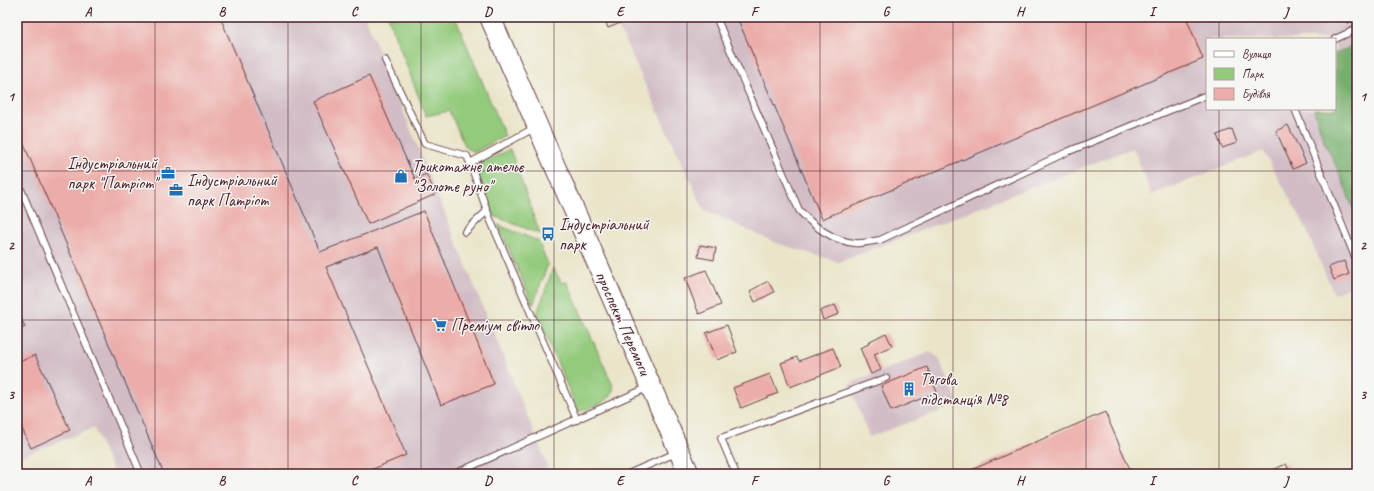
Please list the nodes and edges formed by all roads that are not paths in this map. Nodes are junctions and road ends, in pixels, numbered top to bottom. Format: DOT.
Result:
graph roads {
  1 [pos="490,17"];
  2 [pos="716,17"];
  3 [pos="1357,28"];
  4 [pos="1336,38"];
  5 [pos="385,60"];
  6 [pos="1206,95"];
  7 [pos="1295,110"];
  8 [pos="537,126"];
  9 [pos="470,162"];
  10 [pos="17,180"];
  11 [pos="487,211"];
  12 [pos="466,232"];
  13 [pos="1357,262"];
  14 [pos="886,378"];
  15 [pos="651,387"];
  16 [pos="577,420"];
  17 [pos="679,452"];
  18 [pos="141,474"];
  19 [pos="454,474"];
  20 [pos="628,474"];
  21 [pos="689,474"];
  22 [pos="736,474"];
  1 -- 8 [label="main road, проспект Перемоги"];
  2 -- 6 [label="lane"];
  3 -- 4 [label="lane"];
  5 -- 9 [label="lane"];
  7 -- 13 [label="lane"];
  8 -- 9 [label="lane"];
  8 -- 15 [label="main road, проспект Перемоги"];
  9 -- 11 [label="lane"];
  10 -- 18 [label="lane"];
  11 -- 12 [label="lane"];
  11 -- 16 [label="lane"];
  14 -- 22 [label="lane"];
  15 -- 16 [label="lane"];
  15 -- 17 [label="main road, проспект Перемоги"];
  16 -- 19 [label="lane"];
  17 -- 20 [label="lane"];
  17 -- 21 [label="main road, проспект Перемоги"];
}
